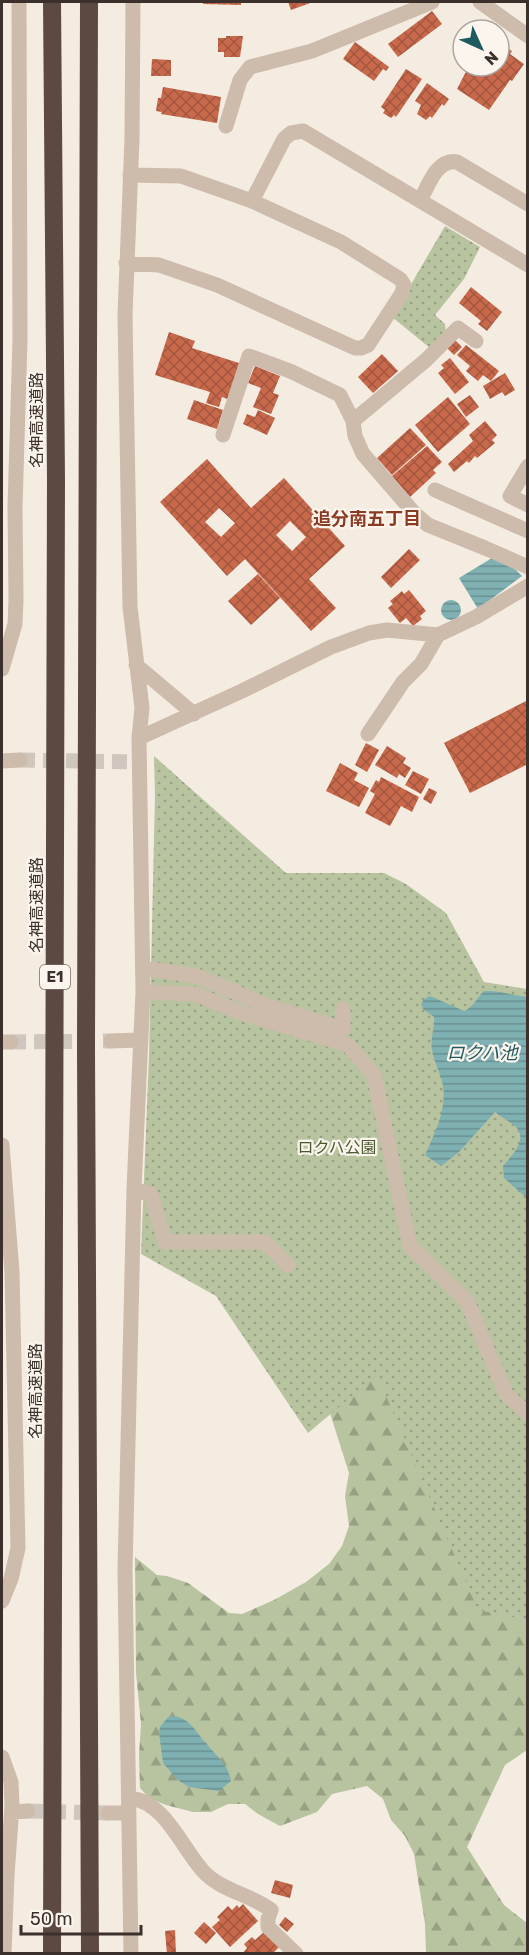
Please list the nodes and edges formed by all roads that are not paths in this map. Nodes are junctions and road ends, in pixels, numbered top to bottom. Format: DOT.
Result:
graph roads {
  1 [pos="19,2"];
  2 [pos="52,2"];
  3 [pos="89,2"];
  4 [pos="133,2"];
  5 [pos="432,2"];
  6 [pos="480,2"];
  7 [pos="528,36"];
  8 [pos="226,126"];
  9 [pos="130,175"];
  10 [pos="252,201"];
  11 [pos="420,201"];
  12 [pos="528,204"];
  13 [pos="126,263"];
  14 [pos="528,265"];
  15 [pos="476,341"];
  16 [pos="353,421"];
  17 [pos="223,435"];
  18 [pos="528,466"];
  19 [pos="435,490"];
  20 [pos="528,505"];
  21 [pos="528,531"];
  22 [pos="528,567"];
  23 [pos="528,586"];
  24 [pos="438,635"];
  25 [pos="136,665"];
  26 [pos="2,669"];
  27 [pos="194,714"];
  28 [pos="368,734"];
  29 [pos="139,738"];
  30 [pos="20,760"];
  31 [pos="2,761"];
  32 [pos="142,968"];
  33 [pos="142,992"];
  34 [pos="343,1009"];
  35 [pos="140,1040"];
  36 [pos="111,1041"];
  37 [pos="2,1145"];
  38 [pos="134,1189"];
  39 [pos="288,1264"];
  40 [pos="528,1414"];
  41 [pos="2,1601"];
  42 [pos="2,1757"];
  43 [pos="129,1806"];
  44 [pos="13,1808"];
  45 [pos="108,1813"];
  46 [pos="4,1953"];
  47 [pos="52,1953"];
  48 [pos="90,1953"];
  49 [pos="131,1953"];
  50 [pos="296,1953"];
  1 -- 26 [label="street"];
  2 -- 47 [label="highway, 名神高速道路 / E1"];
  3 -- 48 [label="highway, E1"];
  4 -- 9 [label="street"];
  5 -- 8 [label="street"];
  6 -- 7 [label="street"];
  9 -- 10 [label="street"];
  9 -- 13 [label="street"];
  10 -- 11 [label="street"];
  10 -- 13 [label="street"];
  11 -- 12 [label="street"];
  11 -- 14 [label="street"];
  13 -- 25 [label="street"];
  15 -- 16 [label="street"];
  16 -- 17 [label="street"];
  16 -- 22 [label="street"];
  18 -- 20 [label="street"];
  19 -- 21 [label="street"];
  23 -- 24 [label="street"];
  24 -- 27 [label="street"];
  24 -- 28 [label="street"];
  25 -- 27 [label="street"];
  25 -- 29 [label="street"];
  27 -- 29 [label="street"];
  29 -- 32 [label="street"];
  30 -- 31 [label="street"];
  32 -- 33 [label="street"];
  32 -- 34 [label="street"];
  33 -- 35 [label="street"];
  33 -- 40 [label="street"];
  35 -- 36 [label="street"];
  35 -- 38 [label="street"];
  37 -- 41 [label="street"];
  38 -- 39 [label="street"];
  38 -- 43 [label="street"];
  42 -- 44 [label="street"];
  43 -- 45 [label="street"];
  43 -- 49 [label="street"];
  43 -- 50 [label="street"];
  44 -- 46 [label="street"];
}
